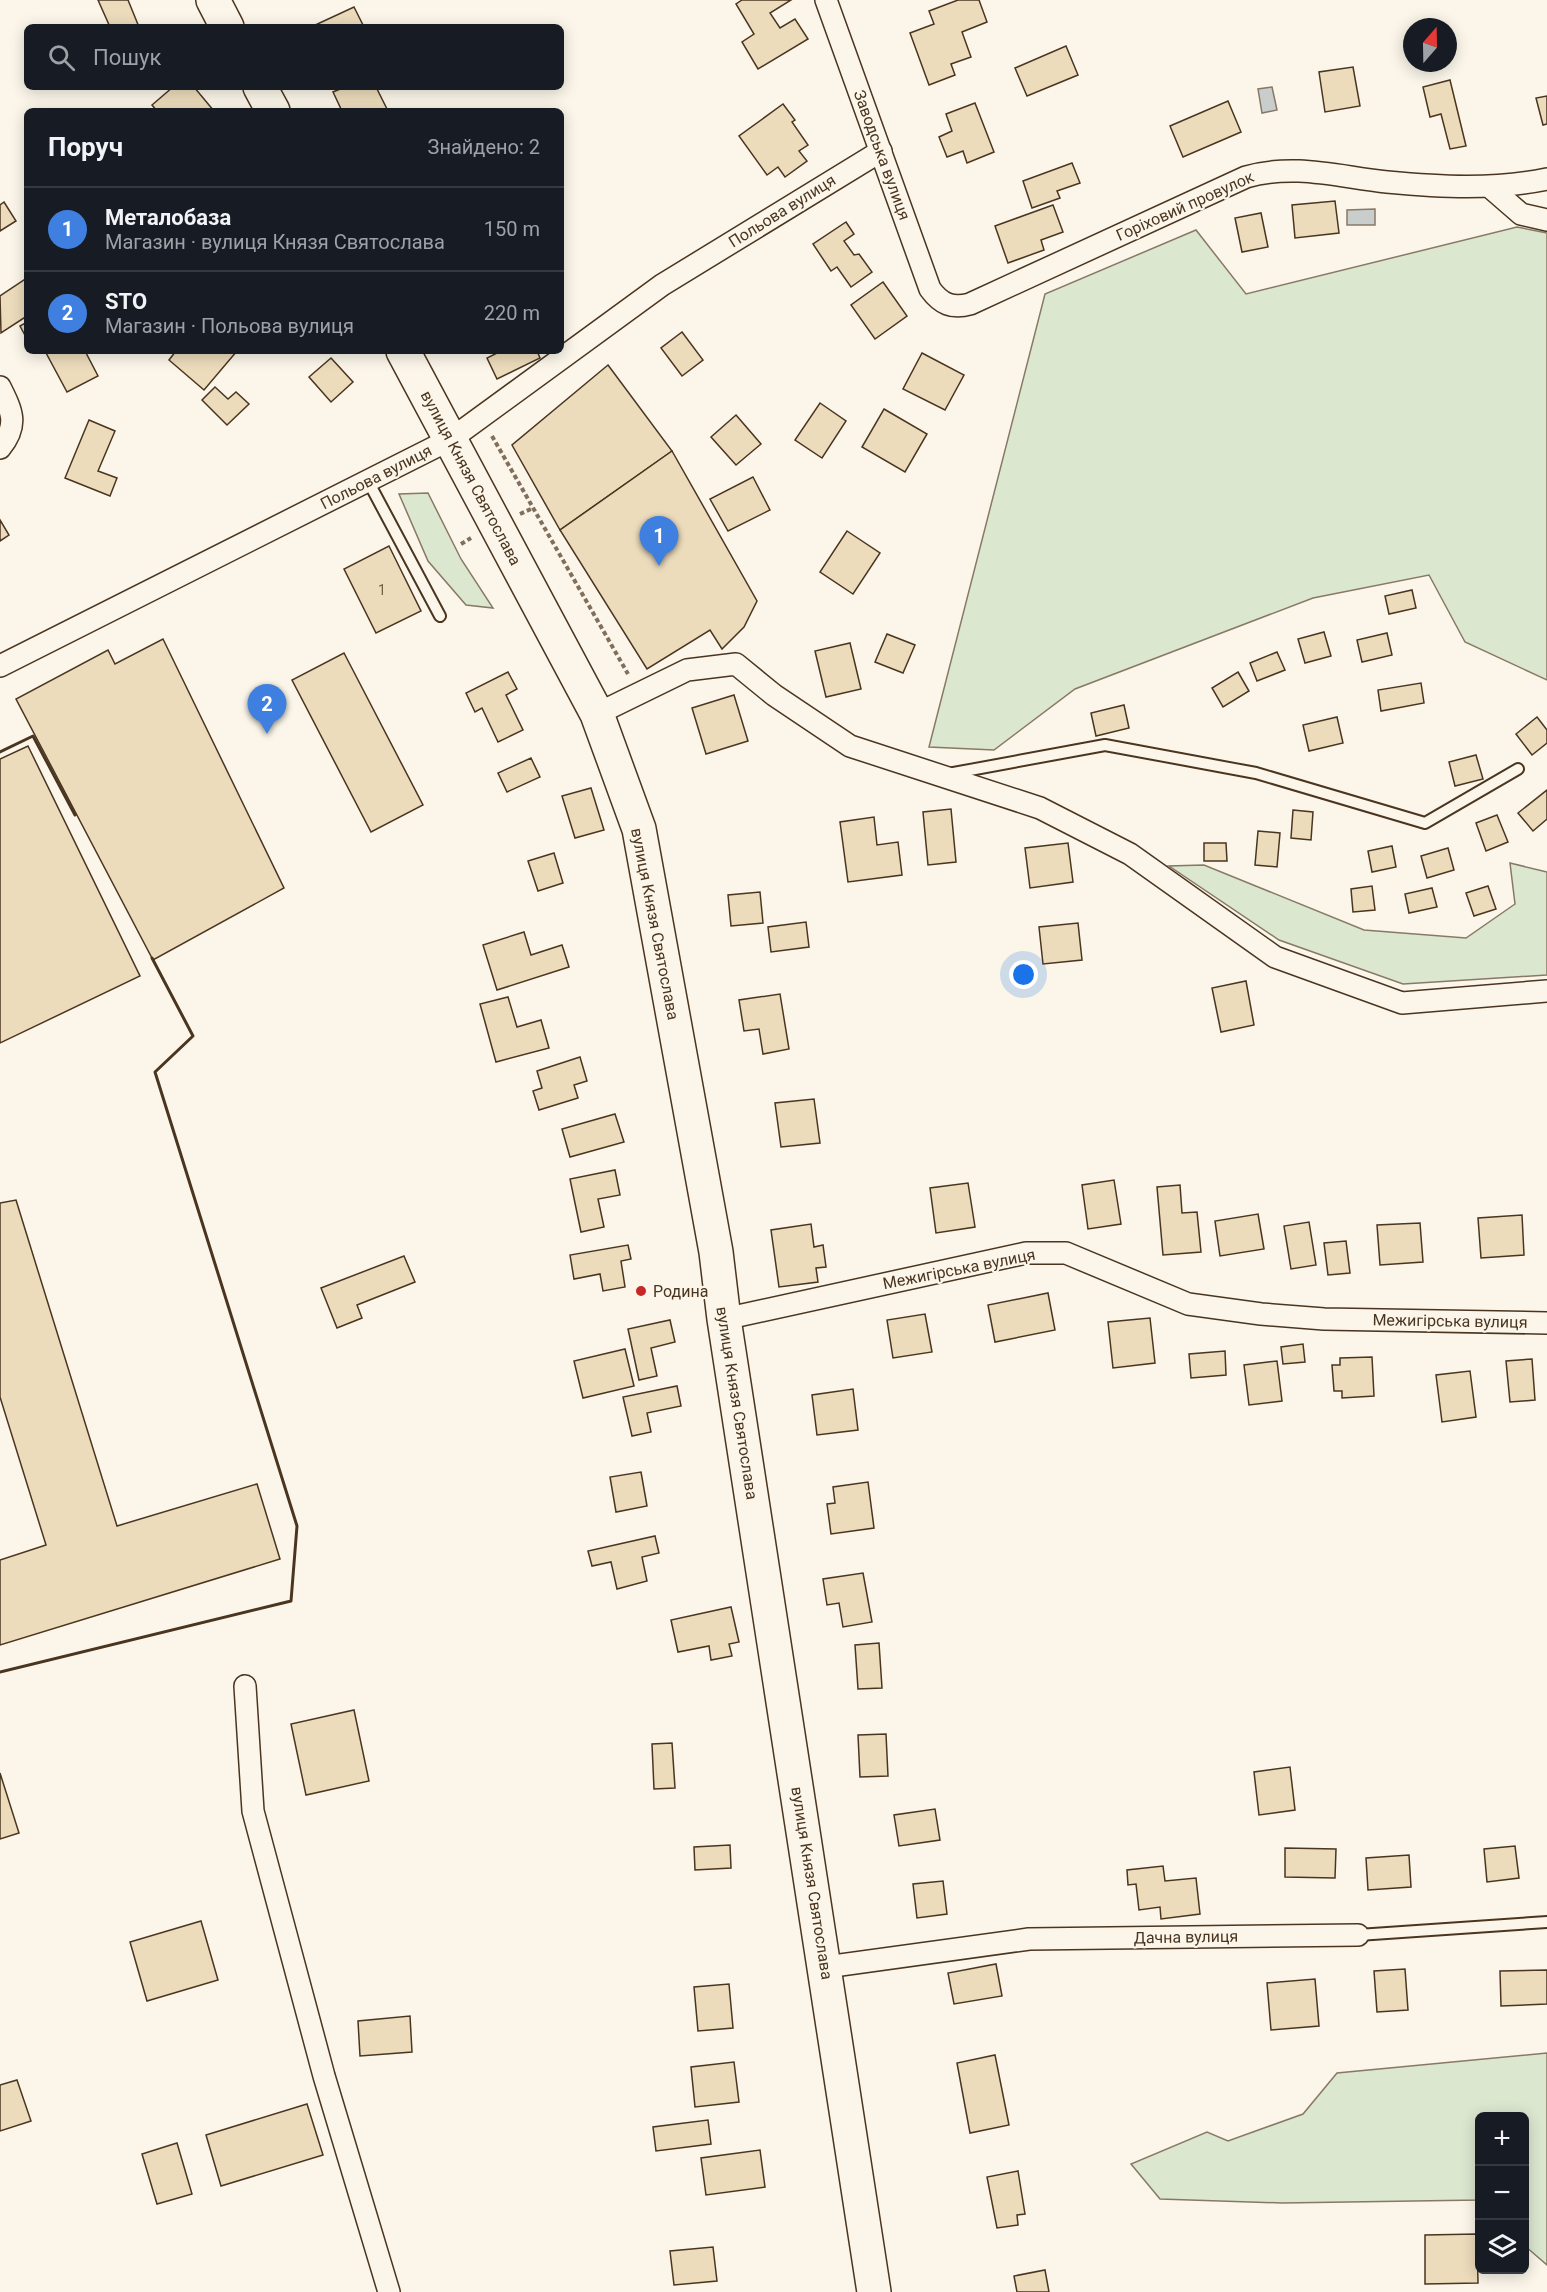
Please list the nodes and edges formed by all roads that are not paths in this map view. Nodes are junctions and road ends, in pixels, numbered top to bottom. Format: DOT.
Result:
graph roads {
  1 [pos="213,0"];
  2 [pos="826,0"];
  3 [pos="225,24"];
  4 [pos="262,90"];
  5 [pos="271,108"];
  6 [pos="881,151"];
  7 [pos="1547,179"];
  8 [pos="1491,188"];
  9 [pos="1547,220"];
  10 [pos="945,304"];
  11 [pos="405,354"];
  12 [pos="0,387"];
  13 [pos="451,439"];
  14 [pos="0,448"];
  15 [pos="368,481"];
  16 [pos="440,616"];
  17 [pos="0,666"];
  18 [pos="597,714"];
  19 [pos="1518,769"];
  20 [pos="942,775"];
  21 [pos="1547,991"];
  22 [pos="724,1319"];
  23 [pos="1547,1323"];
  24 [pos="245,1686"];
  25 [pos="1547,1922"];
  26 [pos="1358,1935"];
  27 [pos="826,1967"];
  28 [pos="389,2292"];
  29 [pos="874,2292"];
  1 -- 3 [label="main road"];
  2 -- 6 [label="street, Заводська вулиця"];
  4 -- 5 [label="main road"];
  6 -- 10 [label="street, Заводська вулиця"];
  6 -- 13 [label="street, Польова вулиця"];
  7 -- 8 [label="street, Горіховий провулок"];
  8 -- 9 [label="street"];
  8 -- 10 [label="street, Горіховий провулок"];
  11 -- 13 [label="main road, вулиця Князя Святослава"];
  12 -- 14 [label="street"];
  13 -- 15 [label="street, Польова вулиця"];
  13 -- 18 [label="main road, вулиця Князя Святослава"];
  15 -- 16 [label="lane"];
  15 -- 17 [label="street, Польова вулиця"];
  18 -- 20 [label="street"];
  18 -- 22 [label="main road, вулиця Князя Святослава"];
  19 -- 20 [label="lane"];
  20 -- 21 [label="street"];
  22 -- 23 [label="street, Межигірська вулиця"];
  22 -- 27 [label="main road, вулиця Князя Святослава"];
  24 -- 28 [label="street"];
  25 -- 26 [label="lane, Дачна вулиця"];
  26 -- 27 [label="street, Дачна вулиця"];
  27 -- 29 [label="main road, вулиця Князя Святослава"];
}
